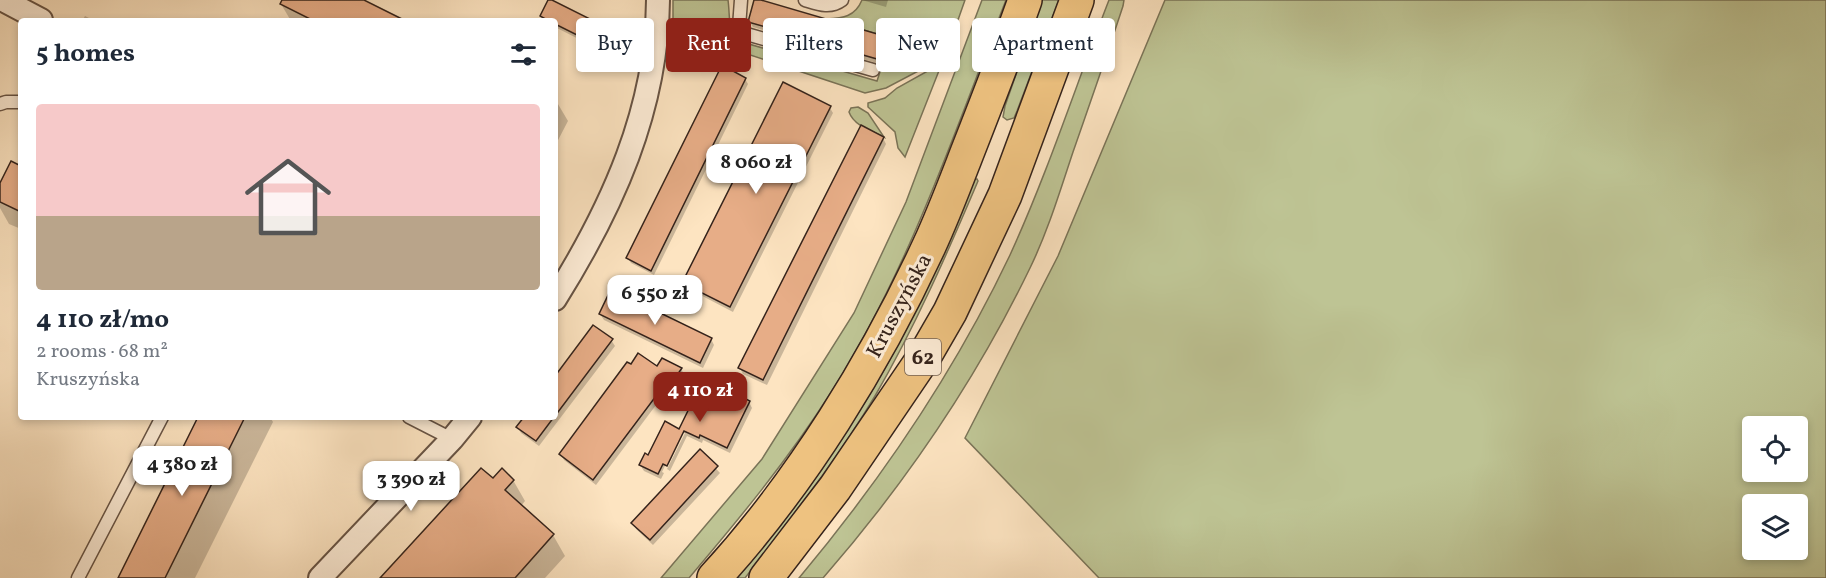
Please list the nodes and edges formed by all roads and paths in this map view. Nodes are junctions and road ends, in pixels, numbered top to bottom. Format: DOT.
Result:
graph roads {
  1 [pos="3,0"];
  2 [pos="658,0"];
  3 [pos="741,0"];
  4 [pos="805,0"];
  5 [pos="842,0"];
  6 [pos="1025,0"];
  7 [pos="1077,0"];
  8 [pos="37,18"];
  9 [pos="873,70"];
  10 [pos="18,102"];
  11 [pos="0,104"];
  12 [pos="558,294"];
  13 [pos="160,420"];
  14 [pos="415,420"];
  15 [pos="468,420"];
  16 [pos="452,439"];
  17 [pos="78,578"];
  18 [pos="320,578"];
  19 [pos="714,578"];
  20 [pos="766,578"];
  1 -- 8 [label="street"];
  2 -- 12 [label="street"];
  3 -- 9 [label="lane"];
  4 -- 5 [label="lane"];
  6 -- 19 [label="main road, Kruszyńska / 62"];
  7 -- 20 [label="main road, Kruszyńska / 62"];
  10 -- 11 [label="lane"];
  13 -- 17 [label="lane"];
  14 -- 16 [label="lane"];
  15 -- 16 [label="street"];
  16 -- 18 [label="street"];
}
